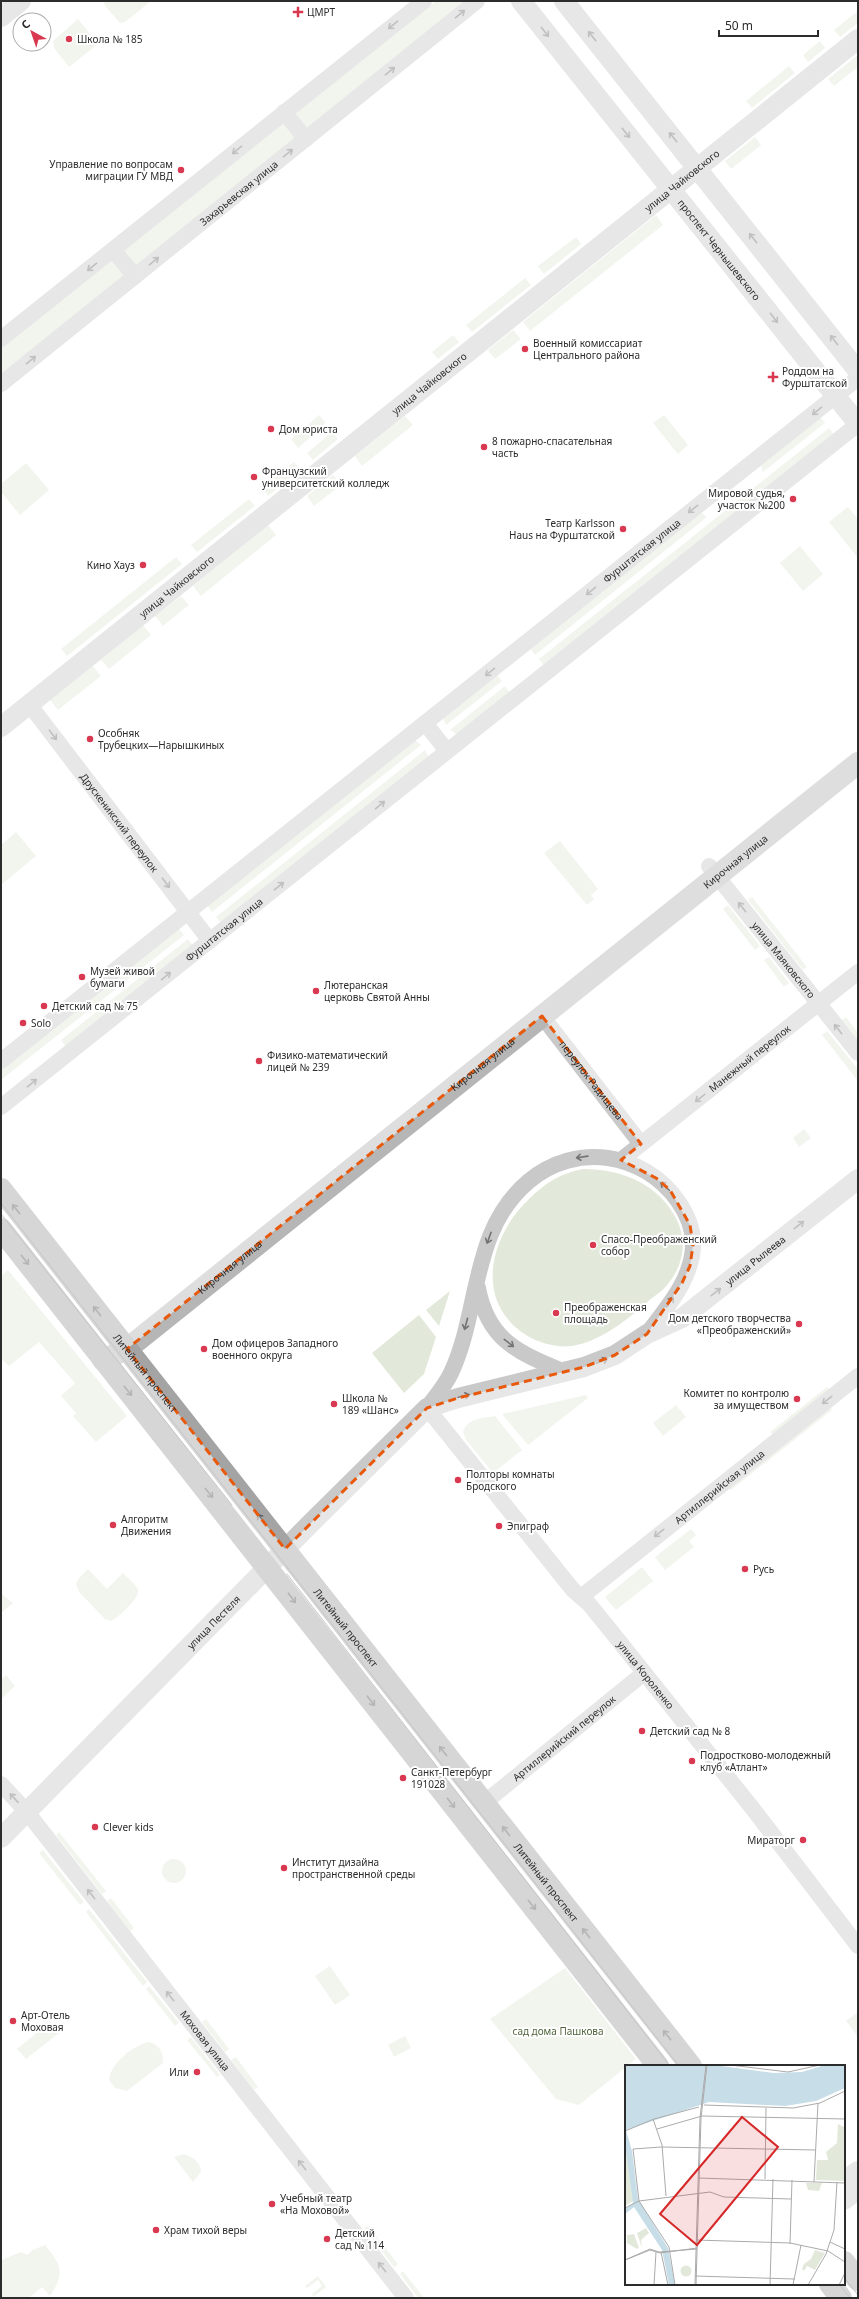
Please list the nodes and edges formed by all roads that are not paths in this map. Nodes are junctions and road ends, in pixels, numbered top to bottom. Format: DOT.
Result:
graph roads {
  1 [pos="21,1"];
  2 [pos="424,1"];
  3 [pos="477,1"];
  4 [pos="521,1"];
  5 [pos="564,1"];
  6 [pos="1,17"];
  7 [pos="858,39"];
  8 [pos="284,112"];
  9 [pos="306,139"];
  10 [pos="697,168"];
  11 [pos="671,189"];
  12 [pos="113,250"];
  13 [pos="135,276"];
  14 [pos="1,339"];
  15 [pos="858,371"];
  16 [pos="858,378"];
  17 [pos="1,384"];
  18 [pos="835,396"];
  19 [pos="858,424"];
  20 [pos="29,704"];
  21 [pos="425,724"];
  22 [pos="1,727"];
  23 [pos="858,746"];
  24 [pos="447,751"];
  25 [pos="858,763"];
  26 [pos="713,871"];
  27 [pos="188,912"];
  28 [pos="210,941"];
  29 [pos="858,972"];
  30 [pos="818,1004"];
  31 [pos="542,1016"];
  32 [pos="858,1054"];
  33 [pos="1,1061"];
  34 [pos="1,1107"];
  35 [pos="641,1144"];
  36 [pos="621,1160"];
  37 [pos="858,1179"];
  38 [pos="1,1189"];
  39 [pos="1,1229"];
  40 [pos="477,1287"];
  41 [pos="647,1334"];
  42 [pos="124,1345"];
  43 [pos="103,1360"];
  44 [pos="564,1372"];
  45 [pos="858,1376"];
  46 [pos="427,1408"];
  47 [pos="285,1549"];
  48 [pos="268,1567"];
  49 [pos="581,1596"];
  50 [pos="644,1673"];
  51 [pos="1,1784"];
  52 [pos="484,1804"];
  53 [pos="27,1812"];
  54 [pos="1,1838"];
  55 [pos="858,1946"];
  56 [pos="657,2065"];
  57 [pos="690,2065"];
  58 [pos="858,2171"];
  59 [pos="845,2180"];
  60 [pos="858,2189"];
  61 [pos="845,2199"];
  62 [pos="845,2263"];
  63 [pos="858,2280"];
  64 [pos="831,2285"];
  65 [pos="406,2298"];
  66 [pos="841,2298"];
  1 -- 6 [label="street"];
  2 -- 8 [label="street, one-way"];
  9 -- 3 [label="street, Захарьевская улица, one-way"];
  4 -- 11 [label="street, проспект Чернышевского, one-way"];
  10 -- 5 [label="street, one-way"];
  7 -- 10 [label="street, улица Чайковского"];
  8 -- 9 [label="street"];
  8 -- 12 [label="street, one-way"];
  13 -- 9 [label="street, Захарьевская улица, one-way"];
  10 -- 11 [label="street, улица Чайковского"];
  15 -- 10 [label="street, one-way"];
  11 -- 18 [label="street, проспект Чернышевского, one-way"];
  11 -- 20 [label="street, улица Чайковского"];
  12 -- 13 [label="street"];
  12 -- 14 [label="street, one-way"];
  17 -- 13 [label="street, Захарьевская улица, one-way"];
  16 -- 18 [label="street, Фурштатская улица"];
  18 -- 19 [label="street, проспект Чернышевского"];
  18 -- 21 [label="street, Фурштатская улица, one-way"];
  19 -- 24 [label="street, Фурштатская улица"];
  20 -- 22 [label="street, улица Чайковского"];
  20 -- 27 [label="street, Друскеникский переулок, one-way"];
  21 -- 24 [label="street"];
  21 -- 27 [label="street, Фурштатская улица"];
  23 -- 26 [label="main road, Кирочная улица"];
  28 -- 24 [label="street, Фурштатская улица, one-way"];
  25 -- 26 [label="main road, Кирочная улица"];
  30 -- 26 [label="street, улица Маяковского, one-way"];
  26 -- 31 [label="main road, Кирочная улица"];
  26 -- 42 [label="main road, Кирочная улица"];
  27 -- 28 [label="street, Друскеникский переулок"];
  27 -- 33 [label="street, Фурштатская улица"];
  34 -- 28 [label="street, Фурштатская улица, one-way"];
  29 -- 30 [label="street, Манежный переулок"];
  32 -- 30 [label="street, улица Маяковского, one-way"];
  30 -- 35 [label="street, Манежный переулок, one-way"];
  31 -- 35 [label="street, переулок Радищева"];
  31 -- 42 [label="main road, Кирочная улица"];
  35 -- 36 [label="street"];
  36 -- 40 [label="street, one-way"];
  41 -- 36 [label="street, one-way"];
  41 -- 37 [label="street, улица Рылеева, one-way"];
  42 -- 38 [label="main road, Литейный проспект, one-way"];
  39 -- 43 [label="main road, one-way"];
  40 -- 44 [label="street, one-way"];
  40 -- 46 [label="street, one-way"];
  44 -- 41 [label="street, one-way"];
  42 -- 43 [label="main road, Кирочная улица"];
  47 -- 42 [label="main road, Литейный проспект, one-way"];
  43 -- 48 [label="main road, one-way"];
  46 -- 44 [label="street, one-way"];
  45 -- 49 [label="street, Артиллерийская улица, one-way"];
  46 -- 47 [label="street, улица Пестеля"];
  46 -- 49 [label="street, улица Короленко"];
  47 -- 48 [label="street, улица Пестеля"];
  52 -- 47 [label="main road, Литейный проспект, one-way"];
  48 -- 53 [label="street, улица Пестеля"];
  48 -- 56 [label="main road, one-way"];
  49 -- 50 [label="street, улица Короленко"];
  50 -- 52 [label="street, Артиллерийский переулок"];
  50 -- 55 [label="street, улица Короленко"];
  53 -- 51 [label="street, Моховая улица, one-way"];
  57 -- 52 [label="main road, Литейный проспект, one-way"];
  53 -- 54 [label="street, улица Пестеля"];
  65 -- 53 [label="street, Моховая улица, one-way"];
  58 -- 59 [label="street"];
  60 -- 61 [label="street"];
  62 -- 63 [label="main road"];
  64 -- 66 [label="main road"];
}
